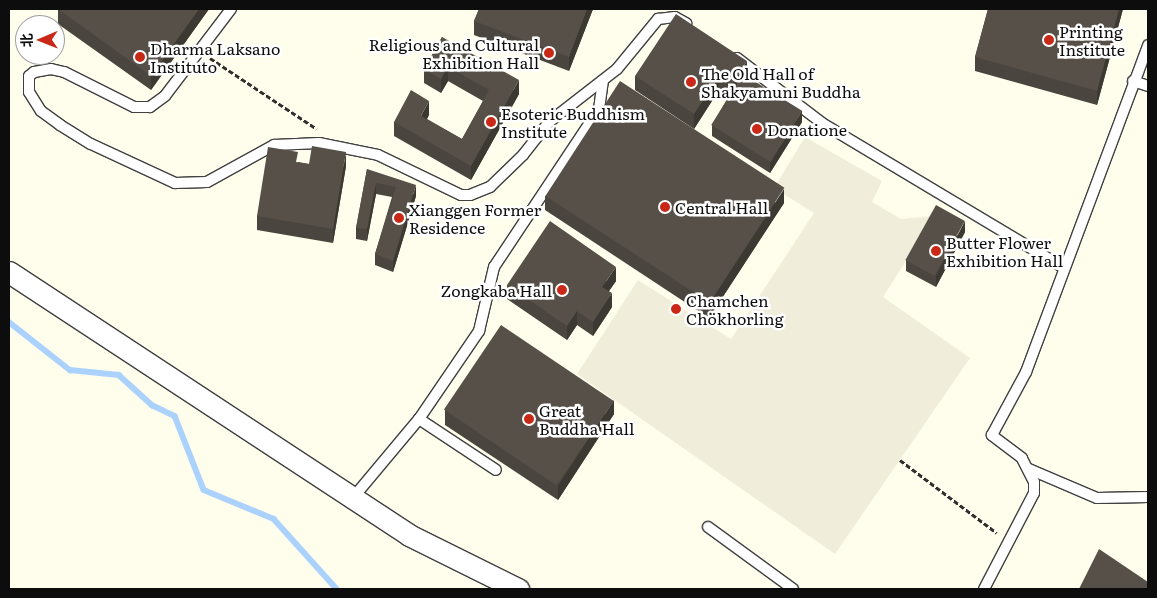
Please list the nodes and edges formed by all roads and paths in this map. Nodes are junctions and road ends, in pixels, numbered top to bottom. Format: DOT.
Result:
graph roads {
  1 [pos="231,9"];
  2 [pos="696,30"];
  3 [pos="1148,45"];
  4 [pos="199,50"];
  5 [pos="726,50"];
  6 [pos="603,80"];
  7 [pos="1133,81"];
  8 [pos="1148,86"];
  9 [pos="342,146"];
  10 [pos="1064,268"];
  11 [pos="9,272"];
  12 [pos="419,419"];
  13 [pos="900,460"];
  14 [pos="1029,469"];
  15 [pos="496,470"];
  16 [pos="1148,498"];
  17 [pos="352,499"];
  18 [pos="708,527"];
  19 [pos="1010,542"];
  20 [pos="518,589"];
  21 [pos="793,589"];
  22 [pos="984,589"];
  1 -- 4 [label="lane"];
  2 -- 6 [label="lane"];
  3 -- 7 [label="lane"];
  4 -- 9 [label="path"];
  4 -- 9 [label="lane"];
  5 -- 10 [label="lane"];
  6 -- 9 [label="lane"];
  6 -- 12 [label="lane"];
  7 -- 8 [label="lane"];
  7 -- 10 [label="lane"];
  10 -- 14 [label="lane"];
  11 -- 17 [label="street"];
  12 -- 15 [label="lane"];
  12 -- 17 [label="lane"];
  13 -- 19 [label="path"];
  14 -- 16 [label="lane"];
  14 -- 19 [label="lane"];
  17 -- 20 [label="street"];
  18 -- 21 [label="lane"];
  19 -- 22 [label="lane"];
}
